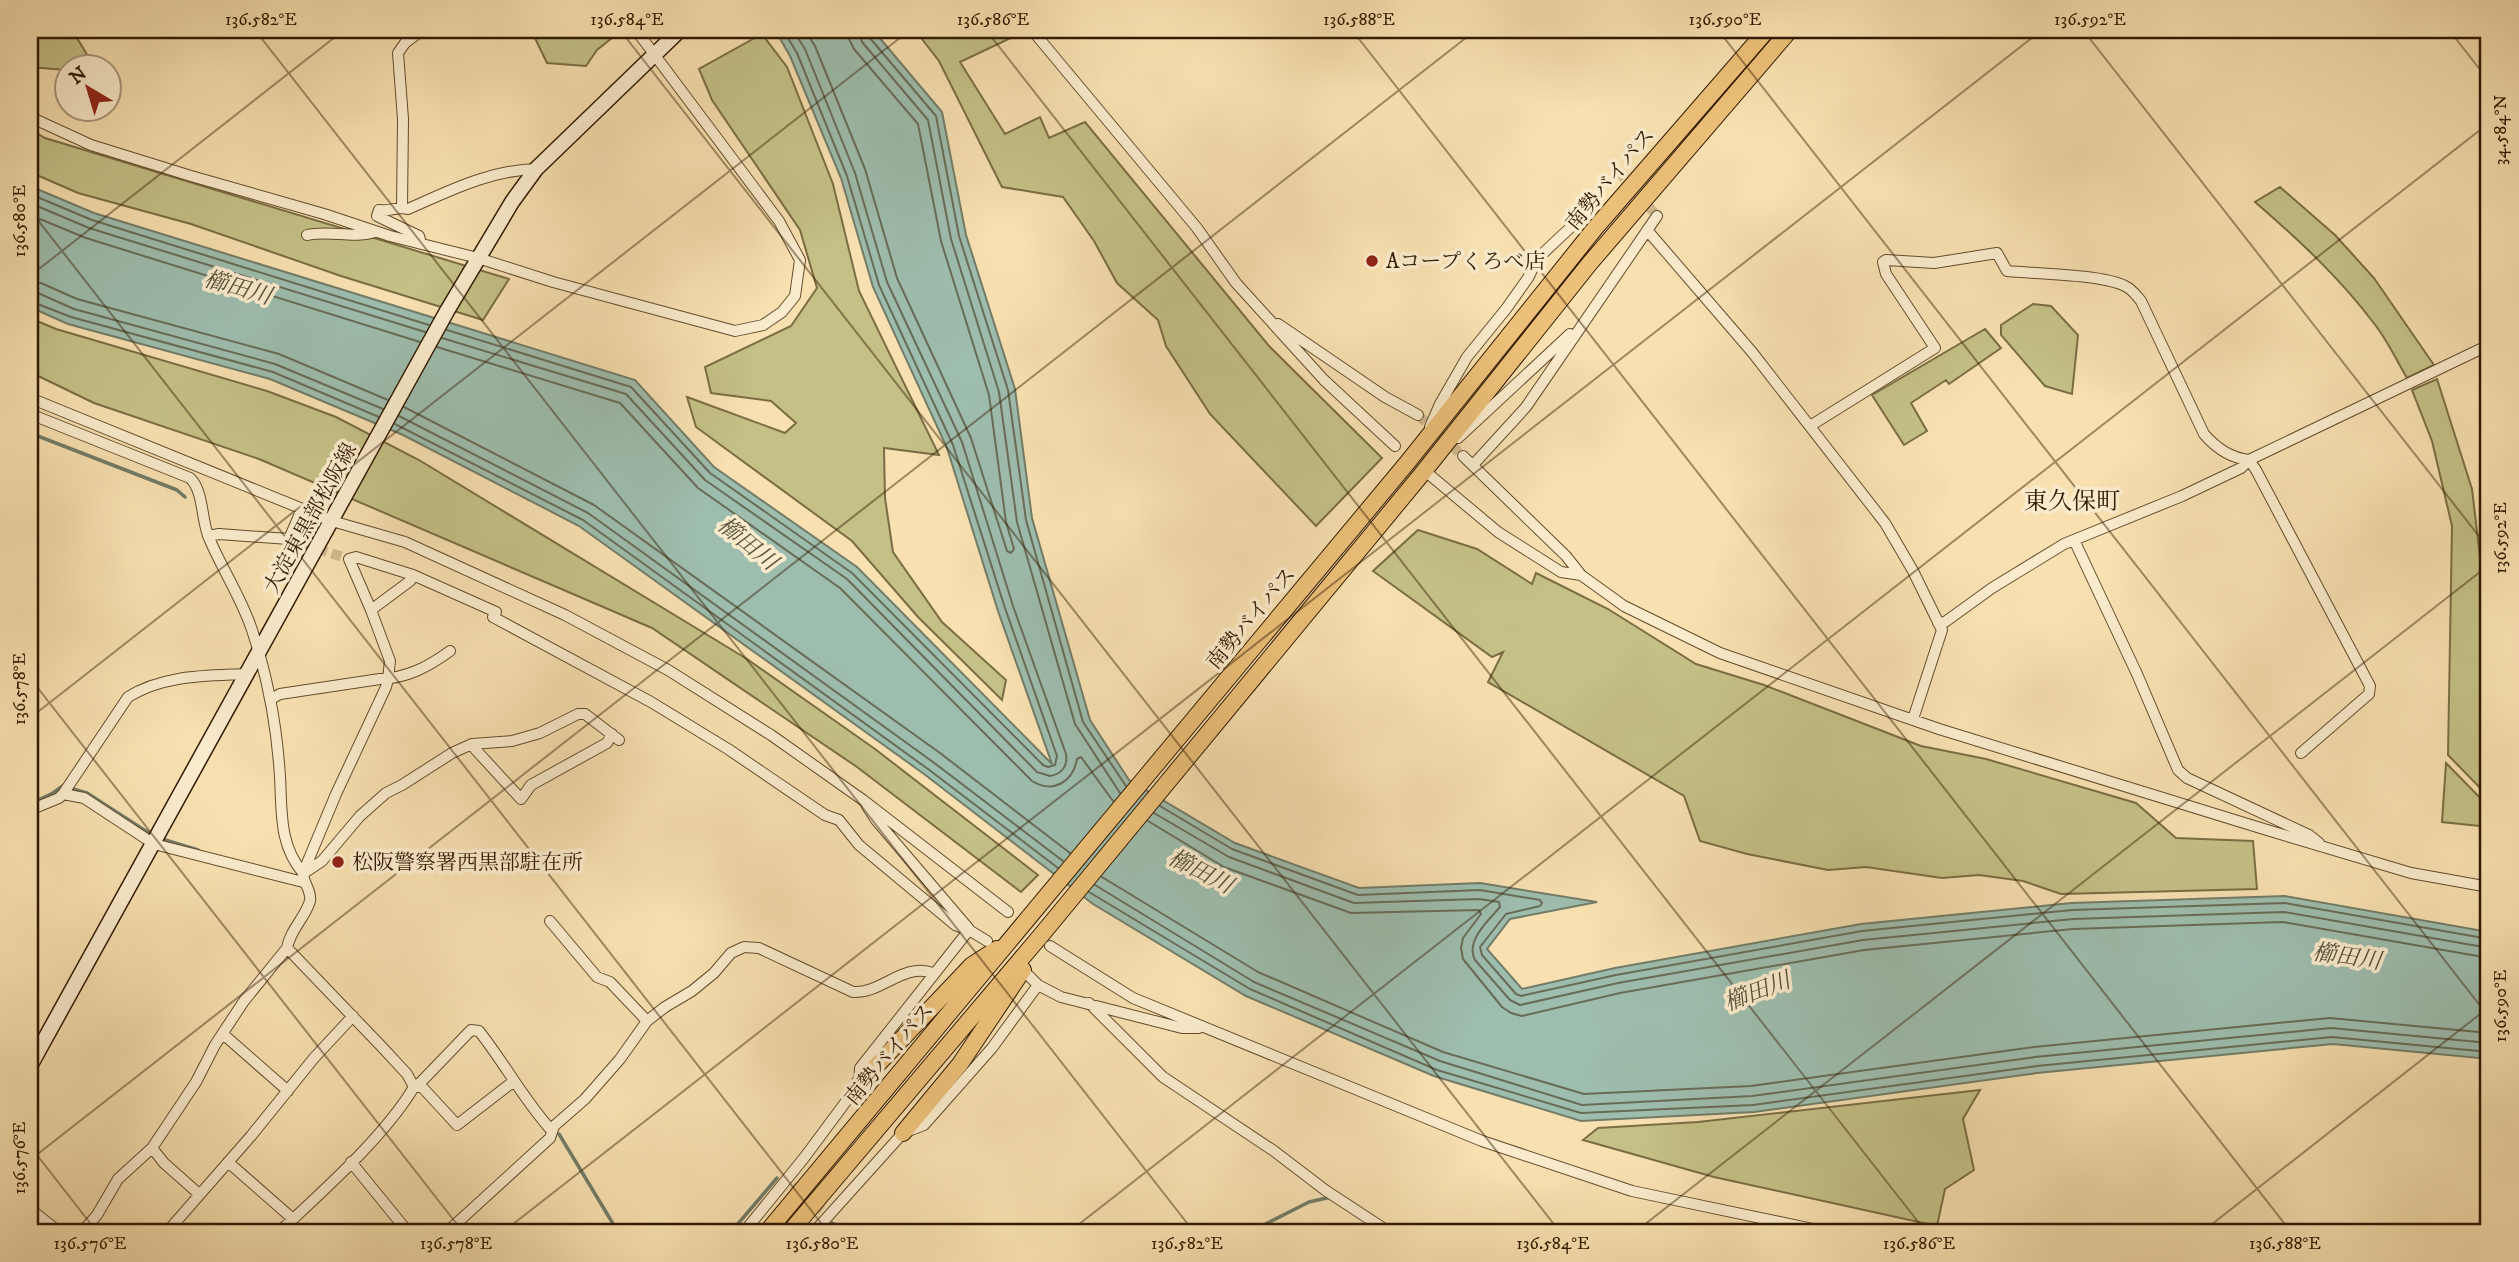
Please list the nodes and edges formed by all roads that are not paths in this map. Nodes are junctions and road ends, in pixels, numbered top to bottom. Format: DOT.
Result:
graph roads {
  1 [pos="422,30"];
  2 [pos="636,30"];
  3 [pos="680,30"];
  4 [pos="1032,30"];
  5 [pos="1767,30"];
  6 [pos="1790,30"];
  7 [pos="656,53"];
  8 [pos="30,117"];
  9 [pos="536,169"];
  10 [pos="402,207"];
  11 [pos="1657,216"];
  12 [pos="1572,226"];
  13 [pos="1647,230"];
  14 [pos="376,232"];
  15 [pos="307,235"];
  16 [pos="421,243"];
  17 [pos="475,262"];
  18 [pos="1263,313"];
  19 [pos="1583,321"];
  20 [pos="2489,345"];
  21 [pos="30,398"];
  22 [pos="30,414"];
  23 [pos="1418,415"];
  24 [pos="1810,426"];
  25 [pos="1423,442"];
  26 [pos="1395,446"];
  27 [pos="1438,454"];
  28 [pos="1463,456"];
  29 [pos="2249,460"];
  30 [pos="1473,466"];
  31 [pos="1426,476"];
  32 [pos="302,509"];
  33 [pos="334,518"];
  34 [pos="208,536"];
  35 [pos="2074,540"];
  36 [pos="412,575"];
  37 [pos="1581,575"];
  38 [pos="371,610"];
  39 [pos="1938,623"];
  40 [pos="450,652"];
  41 [pos="259,655"];
  42 [pos="245,674"];
  43 [pos="388,679"];
  44 [pos="271,699"];
  45 [pos="1913,719"];
  46 [pos="472,744"];
  47 [pos="2301,753"];
  48 [pos="63,794"];
  49 [pos="863,800"];
  50 [pos="30,810"];
  51 [pos="156,840"];
  52 [pos="2323,847"];
  53 [pos="303,877"];
  54 [pos="2489,887"];
  55 [pos="1008,912"];
  56 [pos="550,921"];
  57 [pos="969,930"];
  58 [pos="1013,937"];
  59 [pos="1046,939"];
  60 [pos="987,941"];
  61 [pos="287,948"];
  62 [pos="1030,948"];
  63 [pos="933,973"];
  64 [pos="1027,974"];
  65 [pos="1038,985"];
  66 [pos="1089,1003"];
  67 [pos="353,1016"];
  68 [pos="647,1021"];
  69 [pos="1203,1027"];
  70 [pos="223,1034"];
  71 [pos="30,1066"];
  72 [pos="514,1081"];
  73 [pos="859,1084"];
  74 [pos="414,1087"];
  75 [pos="288,1091"];
  76 [pos="552,1131"];
  77 [pos="902,1133"];
  78 [pos="152,1148"];
  79 [pos="228,1162"];
  80 [pos="351,1162"];
  81 [pos="199,1194"];
  82 [pos="30,1209"];
  83 [pos="293,1219"];
  84 [pos="58,1232"];
  85 [pos="82,1232"];
  86 [pos="167,1232"];
  87 [pos="279,1232"];
  88 [pos="408,1232"];
  89 [pos="447,1232"];
  90 [pos="744,1232"];
  91 [pos="767,1232"];
  92 [pos="790,1232"];
  93 [pos="814,1232"];
  94 [pos="1389,1232"];
  95 [pos="1826,1232"];
  1 -- 10 [label="street"];
  2 -- 7 [label="street"];
  3 -- 7 [label="main road, 大淀東黒部松阪線"];
  4 -- 18 [label="street"];
  5 -- 25 [label="highway, 南勢バイパス"];
  6 -- 27 [label="highway, 南勢バイパス"];
  7 -- 9 [label="main road, 大淀東黒部松阪線"];
  7 -- 17 [label="street"];
  8 -- 14 [label="street"];
  9 -- 10 [label="street"];
  9 -- 17 [label="main road, 大淀東黒部松阪線"];
  10 -- 16 [label="street"];
  11 -- 13 [label="street"];
  12 -- 25 [label="street"];
  13 -- 19 [label="street"];
  13 -- 24 [label="street"];
  14 -- 15 [label="street"];
  14 -- 16 [label="street"];
  16 -- 17 [label="street"];
  17 -- 33 [label="main road, 大淀東黒部松阪線"];
  18 -- 23 [label="street"];
  18 -- 26 [label="street"];
  19 -- 27 [label="street"];
  19 -- 30 [label="street"];
  20 -- 29 [label="street"];
  21 -- 32 [label="street"];
  22 -- 34 [label="street"];
  24 -- 29 [label="street"];
  24 -- 39 [label="street"];
  25 -- 58 [label="highway, 南勢バイパス"];
  27 -- 31 [label="highway, 南勢バイパス"];
  28 -- 30 [label="street"];
  29 -- 35 [label="street"];
  29 -- 47 [label="street"];
  30 -- 37 [label="street"];
  31 -- 37 [label="street"];
  31 -- 59 [label="highway, 南勢バイパス"];
  32 -- 33 [label="street"];
  32 -- 34 [label="street"];
  33 -- 41 [label="main road, 大淀東黒部松阪線"];
  33 -- 49 [label="street"];
  34 -- 41 [label="street"];
  35 -- 39 [label="street"];
  35 -- 52 [label="street"];
  36 -- 38 [label="street"];
  36 -- 38 [label="street"];
  36 -- 57 [label="street"];
  37 -- 45 [label="street"];
  38 -- 43 [label="street"];
  39 -- 45 [label="street"];
  40 -- 43 [label="street"];
  41 -- 42 [label="main road, 大淀東黒部松阪線"];
  41 -- 44 [label="street"];
  42 -- 48 [label="street"];
  42 -- 51 [label="main road, 大淀東黒部松阪線"];
  43 -- 44 [label="street"];
  43 -- 53 [label="street"];
  44 -- 53 [label="street"];
  45 -- 52 [label="street"];
  46 -- 46 [label="street"];
  46 -- 53 [label="street"];
  48 -- 50 [label="street"];
  48 -- 51 [label="street"];
  49 -- 55 [label="street"];
  49 -- 57 [label="street"];
  51 -- 53 [label="street"];
  51 -- 71 [label="main road, 大淀東黒部松阪線"];
  52 -- 54 [label="street"];
  53 -- 61 [label="street"];
  56 -- 68 [label="street"];
  57 -- 60 [label="street"];
  57 -- 63 [label="street"];
  58 -- 73 [label="highway"];
  58 -- 91 [label="highway, 南勢バイパス"];
  59 -- 62 [label="highway, 南勢バイパス"];
  59 -- 69 [label="street"];
  61 -- 67 [label="street"];
  61 -- 70 [label="street"];
  62 -- 77 [label="highway"];
  62 -- 92 [label="highway, 南勢バイパス"];
  63 -- 68 [label="street"];
  63 -- 73 [label="street"];
  64 -- 65 [label="street"];
  65 -- 66 [label="street"];
  65 -- 77 [label="street"];
  66 -- 69 [label="street"];
  66 -- 94 [label="street"];
  67 -- 74 [label="street"];
  67 -- 75 [label="street"];
  68 -- 76 [label="street"];
  69 -- 95 [label="street"];
  70 -- 75 [label="street"];
  70 -- 78 [label="street"];
  72 -- 74 [label="street"];
  72 -- 74 [label="street"];
  72 -- 76 [label="street"];
  73 -- 90 [label="street"];
  74 -- 80 [label="street"];
  75 -- 79 [label="street"];
  76 -- 89 [label="street"];
  77 -- 93 [label="street"];
  78 -- 81 [label="street"];
  78 -- 85 [label="street"];
  79 -- 81 [label="street"];
  79 -- 83 [label="street"];
  80 -- 83 [label="street"];
  80 -- 88 [label="street"];
  81 -- 86 [label="street"];
  82 -- 84 [label="street"];
  83 -- 87 [label="street"];
}
